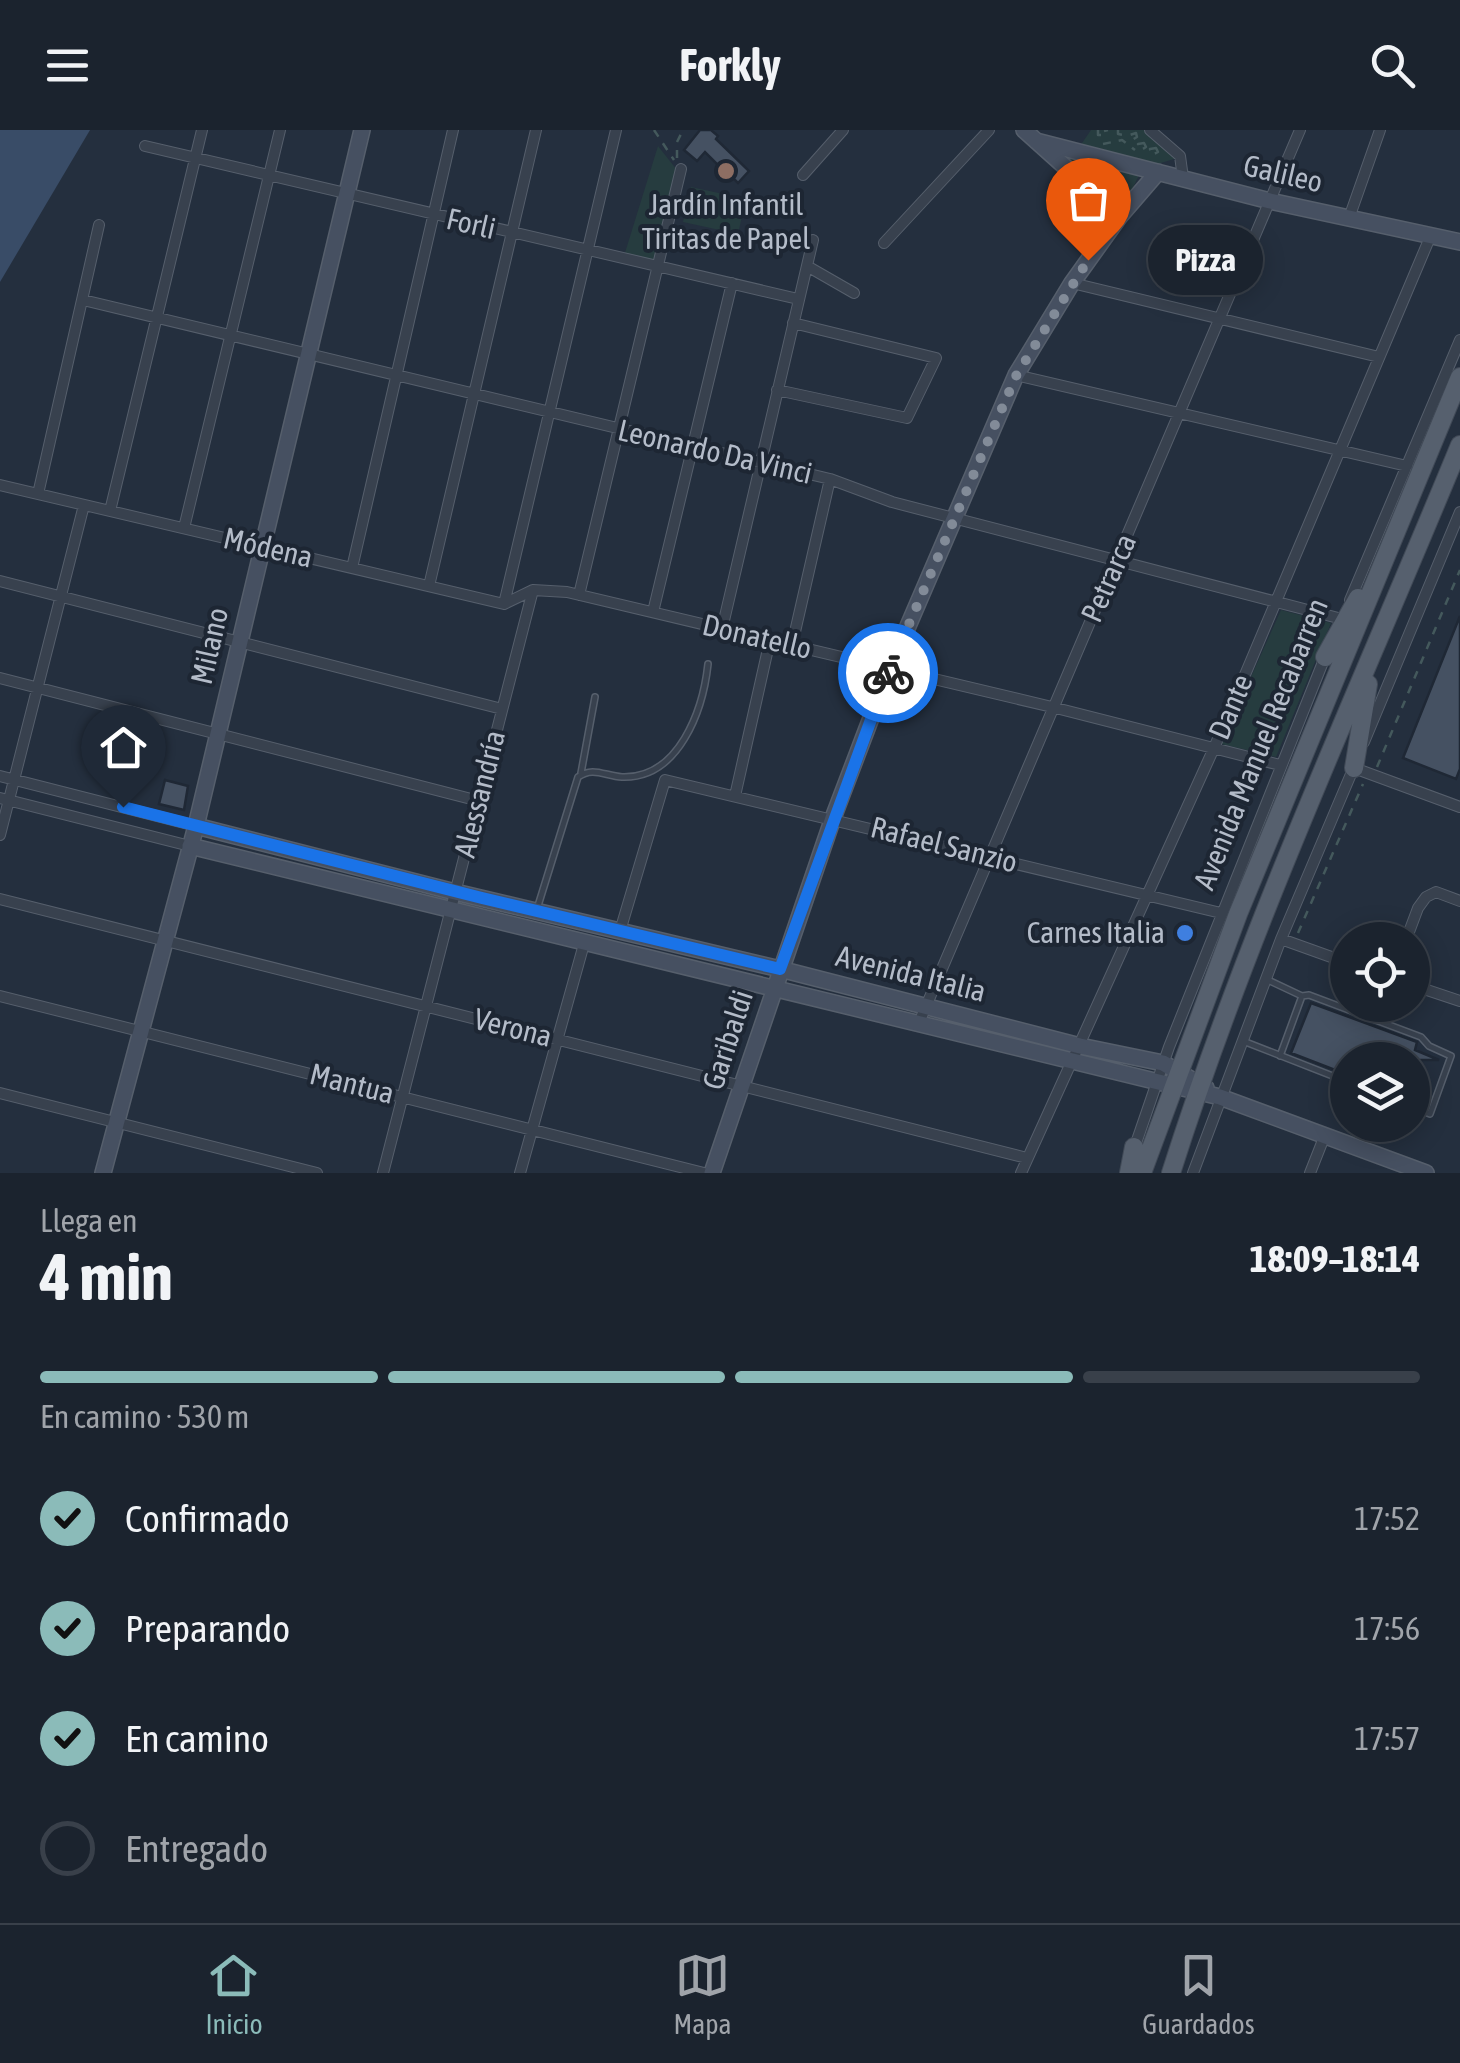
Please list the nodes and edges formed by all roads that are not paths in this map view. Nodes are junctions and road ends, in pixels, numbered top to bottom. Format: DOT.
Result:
graph roads {
  1 [pos="202,130"];
  2 [pos="280,130"];
  3 [pos="362,130"];
  4 [pos="453,130"];
  5 [pos="536,130"];
  6 [pos="616,130"];
  7 [pos="843,130"];
  8 [pos="989,130"];
  9 [pos="1150,130"];
  10 [pos="1300,130"];
  11 [pos="1380,130"];
  12 [pos="1030,135"];
  13 [pos="145,146"];
  14 [pos="194,158"];
  15 [pos="681,169"];
  16 [pos="1158,172"];
  17 [pos="803,175"];
  18 [pos="269,177"];
  19 [pos="1183,178"];
  20 [pos="346,195"];
  21 [pos="1270,200"];
  22 [pos="433,215"];
  23 [pos="1120,216"];
  24 [pos="1348,218"];
  25 [pos="99,225"];
  26 [pos="512,233"];
  27 [pos="1431,235"];
  28 [pos="813,240"];
  29 [pos="1460,242"];
  30 [pos="884,243"];
  31 [pos="586,251"];
  32 [pos="806,266"];
  33 [pos="658,267"];
  34 [pos="1072,282"];
  35 [pos="732,283"];
  36 [pos="854,293"];
  37 [pos="798,299"];
  38 [pos="83,300"];
  39 [pos="156,318"];
  40 [pos="1220,318"];
  41 [pos="793,323"];
  42 [pos="230,336"];
  43 [pos="1460,340"];
  44 [pos="308,354"];
  45 [pos="1379,357"];
  46 [pos="396,375"];
  47 [pos="1016,376"];
  48 [pos="1460,378"];
  49 [pos="777,390"];
  50 [pos="474,394"];
  51 [pos="547,412"];
  52 [pos="1180,412"];
  53 [pos="619,429"];
  54 [pos="1460,445"];
  55 [pos="694,447"];
  56 [pos="1340,450"];
  57 [pos="761,463"];
  58 [pos="1407,466"];
  59 [pos="830,479"];
  60 [pos="0,485"];
  61 [pos="38,494"];
  62 [pos="84,505"];
  63 [pos="110,511"];
  64 [pos="1459,517"];
  65 [pos="953,518"];
  66 [pos="184,528"];
  67 [pos="1398,528"];
  68 [pos="262,547"];
  69 [pos="1118,560"];
  70 [pos="352,568"];
  71 [pos="0,580"];
  72 [pos="429,586"];
  73 [pos="533,590"];
  74 [pos="579,595"];
  75 [pos="62,596"];
  76 [pos="1276,600"];
  77 [pos="504,604"];
  78 [pos="653,612"];
  79 [pos="1342,619"];
  80 [pos="722,629"];
  81 [pos="240,640"];
  82 [pos="770,640"];
  83 [pos="792,645"];
  84 [pos="1374,652"];
  85 [pos="1325,658"];
  86 [pos="708,664"];
  87 [pos="890,668"];
  88 [pos="0,678"];
  89 [pos="37,688"];
  90 [pos="595,697"];
  91 [pos="1052,707"];
  92 [pos="502,709"];
  93 [pos="218,734"];
  94 [pos="1214,748"];
  95 [pos="1280,765"];
  96 [pos="1354,768"];
  97 [pos="581,774"];
  98 [pos="0,776"];
  99 [pos="14,779"];
  100 [pos="735,796"];
  101 [pos="4,799"];
  102 [pos="478,801"];
  103 [pos="1460,807"];
  104 [pos="833,818"];
  105 [pos="196,826"];
  106 [pos="0,836"];
  107 [pos="190,846"];
  108 [pos="991,857"];
  109 [pos="455,892"];
  110 [pos="1148,894"];
  111 [pos="0,899"];
  112 [pos="1460,901"];
  113 [pos="450,910"];
  114 [pos="536,912"];
  115 [pos="1221,914"];
  116 [pos="1414,922"];
  117 [pos="620,932"];
  118 [pos="1281,939"];
  119 [pos="165,940"];
  120 [pos="584,944"];
  121 [pos="1330,957"];
  122 [pos="780,969"];
  123 [pos="1266,979"];
  124 [pos="773,990"];
  125 [pos="1430,991"];
  126 [pos="0,996"];
  127 [pos="1302,996"];
  128 [pos="1460,1002"];
  129 [pos="924,1005"];
  130 [pos="426,1006"];
  131 [pos="918,1024"];
  132 [pos="141,1032"];
  133 [pos="557,1040"];
  134 [pos="1242,1040"];
  135 [pos="1425,1042"];
  136 [pos="1430,1046"];
  137 [pos="1077,1054"];
  138 [pos="1280,1056"];
  139 [pos="1167,1075"];
  140 [pos="1330,1075"];
  141 [pos="741,1086"];
  142 [pos="1198,1088"];
  143 [pos="0,1092"];
  144 [pos="1220,1096"];
  145 [pos="402,1097"];
  146 [pos="1430,1114"];
  147 [pos="116,1122"];
  148 [pos="532,1130"];
  149 [pos="1325,1135"];
  150 [pos="1134,1147"];
  151 [pos="1027,1158"];
  152 [pos="103,1173"];
  153 [pos="317,1173"];
  154 [pos="383,1173"];
  155 [pos="520,1173"];
  156 [pos="704,1173"];
  157 [pos="712,1173"];
  158 [pos="1021,1173"];
  159 [pos="1127,1173"];
  160 [pos="1142,1173"];
  161 [pos="1170,1173"];
  162 [pos="1193,1173"];
  163 [pos="1310,1173"];
  164 [pos="1426,1173"];
  1 -- 14 [label="street"];
  2 -- 18 [label="street"];
  3 -- 20 [label="street, Milano"];
  4 -- 22 [label="street"];
  5 -- 26 [label="street"];
  6 -- 31 [label="street"];
  7 -- 17 [label="street"];
  8 -- 30 [label="street"];
  9 -- 19 [label="street"];
  10 -- 21 [label="street, Petrarca"];
  11 -- 24 [label="street"];
  12 -- 16 [label="street, Galileo"];
  12 -- 23 [label="street, Galileo"];
  13 -- 14 [label="street, Forli"];
  14 -- 18 [label="street, Forli"];
  14 -- 39 [label="street"];
  15 -- 33 [label="street"];
  16 -- 19 [label="street, Galileo"];
  16 -- 23 [label="street, Garibaldi"];
  18 -- 20 [label="street, Forli"];
  18 -- 42 [label="street"];
  19 -- 21 [label="street, Galileo"];
  20 -- 22 [label="street, Forli"];
  20 -- 44 [label="street, Milano"];
  21 -- 24 [label="street, Galileo"];
  21 -- 40 [label="street, Petrarca"];
  22 -- 26 [label="street, Forli"];
  22 -- 46 [label="street"];
  23 -- 34 [label="street, Garibaldi"];
  24 -- 27 [label="street, Galileo"];
  25 -- 38 [label="street"];
  26 -- 31 [label="street, Forli"];
  26 -- 50 [label="street"];
  27 -- 29 [label="street, Galileo"];
  27 -- 45 [label="street, Dante"];
  28 -- 32 [label="street"];
  31 -- 33 [label="street, Forli"];
  31 -- 51 [label="street"];
  32 -- 36 [label="street"];
  32 -- 37 [label="street"];
  33 -- 35 [label="street, Forli"];
  33 -- 53 [label="street"];
  34 -- 40 [label="street"];
  34 -- 47 [label="street, Garibaldi"];
  35 -- 37 [label="street, Forli"];
  35 -- 55 [label="street"];
  37 -- 41 [label="street"];
  38 -- 39 [label="street, Leonardo Da Vinci"];
  38 -- 61 [label="street"];
  39 -- 42 [label="street, Leonardo Da Vinci"];
  39 -- 63 [label="street"];
  40 -- 45 [label="street"];
  40 -- 52 [label="street, Petrarca"];
  41 -- 49 [label="street"];
  41 -- 49 [label="street"];
  42 -- 44 [label="street, Leonardo Da Vinci"];
  42 -- 66 [label="street"];
  43 -- 58 [label="street, Avenida Manuel Recabarren"];
  44 -- 46 [label="street, Leonardo Da Vinci"];
  44 -- 68 [label="street, Milano"];
  45 -- 56 [label="street, Dante"];
  46 -- 50 [label="street, Leonardo Da Vinci"];
  46 -- 70 [label="street"];
  47 -- 52 [label="street"];
  47 -- 65 [label="street, Garibaldi"];
  48 -- 67 [label="main road, Avenida Manuel Recabarren"];
  49 -- 57 [label="street"];
  50 -- 51 [label="street, Leonardo Da Vinci"];
  50 -- 72 [label="street"];
  51 -- 53 [label="street, Leonardo Da Vinci"];
  51 -- 77 [label="street"];
  52 -- 56 [label="street"];
  52 -- 69 [label="street, Petrarca"];
  53 -- 55 [label="street, Leonardo Da Vinci"];
  53 -- 74 [label="street"];
  54 -- 84 [label="main road"];
  55 -- 57 [label="street, Leonardo Da Vinci"];
  55 -- 78 [label="street"];
  56 -- 58 [label="street"];
  56 -- 76 [label="street, Dante"];
  57 -- 59 [label="street, Leonardo Da Vinci"];
  57 -- 80 [label="street"];
  58 -- 79 [label="street, Avenida Manuel Recabarren"];
  59 -- 65 [label="street, Leonardo Da Vinci"];
  59 -- 83 [label="street"];
  60 -- 61 [label="street, Módena"];
  61 -- 62 [label="street, Módena"];
  62 -- 63 [label="street, Módena"];
  62 -- 75 [label="street"];
  63 -- 66 [label="street, Módena"];
  64 -- 96 [label="street"];
  65 -- 69 [label="street, Leonardo Da Vinci"];
  65 -- 87 [label="street, Garibaldi"];
  66 -- 68 [label="street, Módena"];
  67 -- 85 [label="main road"];
  67 -- 139 [label="main road, Avenida Manuel Recabarren"];
  68 -- 70 [label="street, Módena"];
  68 -- 81 [label="street, Milano"];
  69 -- 76 [label="street, Leonardo Da Vinci"];
  69 -- 91 [label="street, Petrarca"];
  70 -- 72 [label="street, Módena"];
  71 -- 75 [label="street"];
  72 -- 77 [label="street, Módena"];
  73 -- 74 [label="street, Donatello"];
  73 -- 77 [label="street"];
  73 -- 92 [label="street, Alessandría"];
  74 -- 78 [label="street, Donatello"];
  75 -- 81 [label="street"];
  75 -- 89 [label="street"];
  76 -- 79 [label="street, Leonardo Da Vinci"];
  76 -- 94 [label="street, Dante"];
  78 -- 80 [label="street, Donatello"];
  79 -- 85 [label="street, Avenida Manuel Recabarren"];
  80 -- 82 [label="street, Donatello"];
  81 -- 92 [label="street"];
  81 -- 93 [label="street, Milano"];
  82 -- 83 [label="street, Donatello"];
  82 -- 100 [label="street"];
  83 -- 87 [label="street, Donatello"];
  84 -- 96 [label="main road"];
  84 -- 142 [label="main road"];
  85 -- 95 [label="street, Avenida Manuel Recabarren"];
  86 -- 97 [label="lane"];
  87 -- 91 [label="street, Donatello"];
  87 -- 104 [label="street, Garibaldi"];
  88 -- 89 [label="street"];
  89 -- 93 [label="street"];
  89 -- 99 [label="street"];
  90 -- 97 [label="lane"];
  91 -- 94 [label="street, Donatello"];
  91 -- 108 [label="street, Petrarca"];
  92 -- 102 [label="street, Alessandría"];
  93 -- 102 [label="street"];
  93 -- 105 [label="street, Milano"];
  94 -- 95 [label="street"];
  94 -- 110 [label="street, Dante"];
  95 -- 115 [label="street, Avenida Manuel Recabarren"];
  96 -- 103 [label="street"];
  96 -- 118 [label="street"];
  97 -- 114 [label="lane"];
  98 -- 99 [label="street, Avenida Italia"];
  99 -- 101 [label="street"];
  99 -- 105 [label="street, Avenida Italia"];
  100 -- 104 [label="street, Rafael Sanzio"];
  100 -- 117 [label="street, Rafael Sanzio"];
  101 -- 106 [label="street"];
  101 -- 107 [label="street, Avenida Italia"];
  102 -- 109 [label="street, Alessandría"];
  104 -- 108 [label="street, Rafael Sanzio"];
  104 -- 122 [label="street, Garibaldi"];
  105 -- 107 [label="street, Milano"];
  105 -- 109 [label="street, Avenida Italia"];
  107 -- 113 [label="street, Avenida Italia"];
  107 -- 119 [label="street, Milano"];
  108 -- 110 [label="street, Rafael Sanzio"];
  108 -- 129 [label="street, Petrarca"];
  109 -- 113 [label="street, Alessandría"];
  109 -- 114 [label="street, Avenida Italia"];
  110 -- 115 [label="street, Rafael Sanzio"];
  110 -- 137 [label="street, Dante"];
  111 -- 119 [label="street, Verona"];
  112 -- 116 [label="street"];
  113 -- 120 [label="street, Avenida Italia"];
  113 -- 130 [label="street, Alessandría"];
  114 -- 117 [label="street, Avenida Italia"];
  115 -- 139 [label="street, Avenida Manuel Recabarren"];
  117 -- 122 [label="street, Avenida Italia"];
  118 -- 121 [label="street"];
  118 -- 123 [label="street"];
  119 -- 130 [label="street, Verona"];
  119 -- 132 [label="street, Milano"];
  120 -- 124 [label="street, Avenida Italia"];
  120 -- 133 [label="street"];
  122 -- 124 [label="street, Garibaldi"];
  122 -- 129 [label="street, Avenida Italia"];
  123 -- 127 [label="lane"];
  123 -- 134 [label="street"];
  124 -- 131 [label="street, Avenida Italia"];
  124 -- 141 [label="street, Garibaldi"];
  125 -- 128 [label="street"];
  126 -- 132 [label="street, Mantua"];
  127 -- 135 [label="lane"];
  127 -- 138 [label="lane"];
  129 -- 131 [label="street, Petrarca"];
  129 -- 137 [label="street, Avenida Italia"];
  130 -- 133 [label="street, Verona"];
  130 -- 145 [label="street, Alessandría"];
  131 -- 137 [label="street, Avenida Italia"];
  132 -- 145 [label="street, Mantua"];
  132 -- 147 [label="street, Milano"];
  133 -- 141 [label="street, Verona"];
  133 -- 148 [label="street"];
  134 -- 138 [label="lane"];
  134 -- 144 [label="street"];
  136 -- 146 [label="lane"];
  137 -- 139 [label="street, Avenida Italia"];
  137 -- 151 [label="street, Dante"];
  138 -- 140 [label="lane"];
  139 -- 142 [label="street, Avenida Italia"];
  139 -- 150 [label="street, Avenida Manuel Recabarren"];
  139 -- 160 [label="main road, Avenida Manuel Recabarren"];
  141 -- 151 [label="street, Verona"];
  141 -- 157 [label="street, Garibaldi"];
  142 -- 144 [label="street, Avenida Italia"];
  142 -- 161 [label="main road"];
  143 -- 147 [label="street"];
  144 -- 149 [label="street, Avenida Italia"];
  144 -- 162 [label="street"];
  145 -- 148 [label="street, Mantua"];
  145 -- 154 [label="street, Alessandría"];
  147 -- 152 [label="street, Milano"];
  147 -- 153 [label="street"];
  148 -- 155 [label="street"];
  148 -- 156 [label="street, Mantua"];
  149 -- 163 [label="street"];
  149 -- 164 [label="street, Avenida Italia"];
  150 -- 159 [label="main road"];
  151 -- 158 [label="street, Dante"];
}
